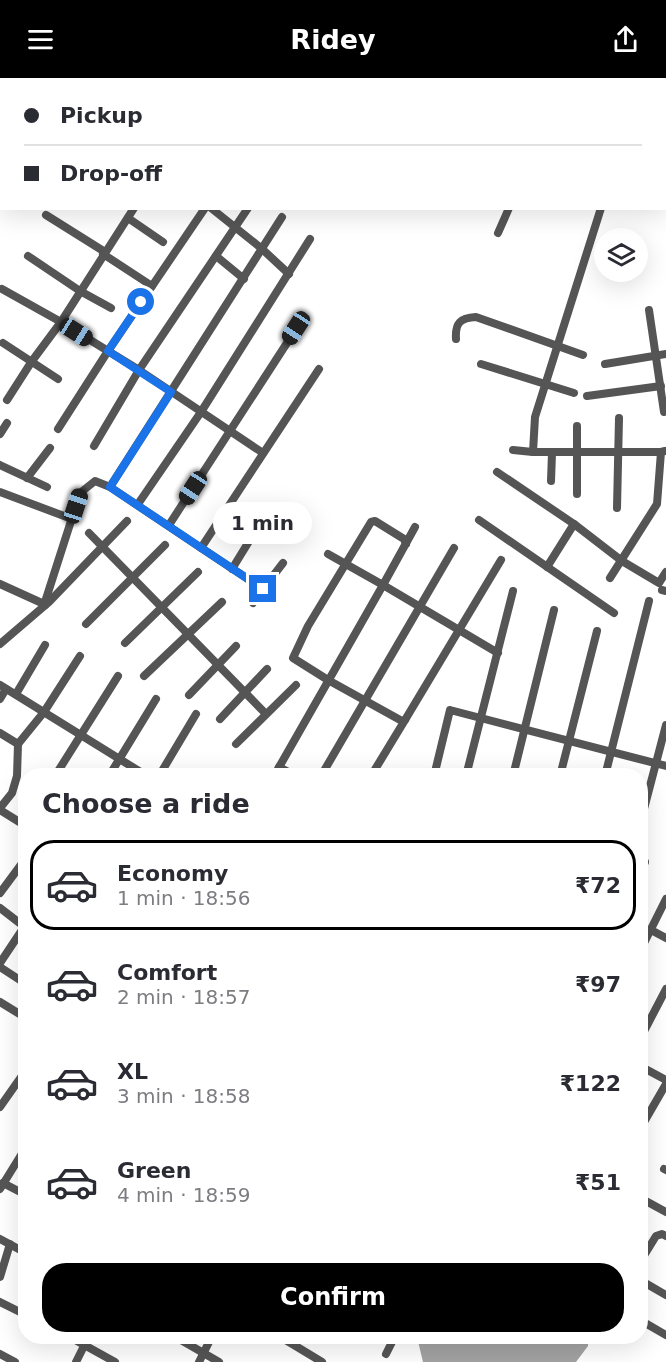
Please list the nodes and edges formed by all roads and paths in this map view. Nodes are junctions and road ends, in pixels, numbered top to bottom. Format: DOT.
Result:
graph roads {
  1 [pos="133,210"];
  2 [pos="204,210"];
  3 [pos="214,210"];
  4 [pos="247,210"];
  5 [pos="508,210"];
  6 [pos="600,210"];
  7 [pos="46,215"];
  8 [pos="282,217"];
  9 [pos="128,218"];
  10 [pos="236,227"];
  11 [pos="498,233"];
  12 [pos="310,239"];
  13 [pos="163,242"];
  14 [pos="261,248"];
  15 [pos="104,253"];
  16 [pos="28,256"];
  17 [pos="216,256"];
  18 [pos="289,274"];
  19 [pos="244,279"];
  20 [pos="152,286"];
  21 [pos="2,289"];
  22 [pos="80,291"];
  23 [pos="111,308"];
  24 [pos="649,310"];
  25 [pos="61,322"];
  26 [pos="296,328"];
  27 [pos="456,339"];
  28 [pos="3,343"];
  29 [pos="559,346"];
  30 [pos="108,351"];
  31 [pos="666,354"];
  32 [pos="583,355"];
  33 [pos="655,356"];
  34 [pos="32,361"];
  35 [pos="481,364"];
  36 [pos="604,364"];
  37 [pos="319,369"];
  38 [pos="139,370"];
  39 [pos="58,379"];
  40 [pos="546,384"];
  41 [pos="661,386"];
  42 [pos="171,392"];
  43 [pos="574,393"];
  44 [pos="587,396"];
  45 [pos="7,400"];
  46 [pos="201,412"];
  47 [pos="664,412"];
  48 [pos="620,418"];
  49 [pos="7,423"];
  50 [pos="577,426"];
  51 [pos="58,429"];
  52 [pos="230,432"];
  53 [pos="0,434"];
  54 [pos="94,446"];
  55 [pos="50,448"];
  56 [pos="513,450"];
  57 [pos="619,451"];
  58 [pos="533,452"];
  59 [pos="577,452"];
  60 [pos="664,452"];
  61 [pos="263,453"];
  62 [pos="552,453"];
  63 [pos="0,465"];
  64 [pos="497,472"];
  65 [pos="27,478"];
  66 [pos="551,481"];
  67 [pos="47,487"];
  68 [pos="110,487"];
  69 [pos="0,492"];
  70 [pos="577,494"];
  71 [pos="138,504"];
  72 [pos="618,508"];
  73 [pos="72,519"];
  74 [pos="479,520"];
  75 [pos="128,521"];
  76 [pos="169,525"];
  77 [pos="259,525"];
  78 [pos="574,525"];
  79 [pos="415,528"];
  80 [pos="89,533"];
  81 [pos="406,544"];
  82 [pos="165,545"];
  83 [pos="102,546"];
  84 [pos="201,548"];
  85 [pos="454,548"];
  86 [pos="328,554"];
  87 [pos="501,560"];
  88 [pos="622,561"];
  89 [pos="283,563"];
  90 [pos="346,564"];
  91 [pos="547,567"];
  92 [pos="232,568"];
  93 [pos="198,572"];
  94 [pos="666,572"];
  95 [pos="133,578"];
  96 [pos="610,578"];
  97 [pos="0,584"];
  98 [pos="383,585"];
  99 [pos="263,589"];
  100 [pos="513,591"];
  101 [pos="649,601"];
  102 [pos="222,602"];
  103 [pos="253,603"];
  104 [pos="45,605"];
  105 [pos="419,606"];
  106 [pos="162,608"];
  107 [pos="554,610"];
  108 [pos="614,613"];
  109 [pos="86,624"];
  110 [pos="459,630"];
  111 [pos="597,631"];
  112 [pos="188,634"];
  113 [pos="125,643"];
  114 [pos="0,644"];
  115 [pos="45,645"];
  116 [pos="236,646"];
  117 [pos="498,653"];
  118 [pos="80,656"];
  119 [pos="217,664"];
  120 [pos="267,669"];
  121 [pos="118,676"];
  122 [pos="144,676"];
  123 [pos="328,680"];
  124 [pos="296,686"];
  125 [pos="3,687"];
  126 [pos="245,693"];
  127 [pos="16,694"];
  128 [pos="189,695"];
  129 [pos="0,699"];
  130 [pos="156,699"];
  131 [pos="365,701"];
  132 [pos="44,712"];
  133 [pos="265,713"];
  134 [pos="196,714"];
  135 [pos="481,718"];
  136 [pos="220,719"];
  137 [pos="405,720"];
  138 [pos="666,724"];
  139 [pos="524,730"];
  140 [pos="0,733"];
  141 [pos="81,735"];
  142 [pos="569,741"];
  143 [pos="18,744"];
  144 [pos="236,744"];
  145 [pos="611,752"];
  146 [pos="120,759"];
  147 [pos="662,765"];
  148 [pos="279,767"];
  149 [pos="60,768"];
  150 [pos="114,768"];
  151 [pos="134,768"];
  152 [pos="164,768"];
  153 [pos="326,768"];
  154 [pos="376,768"];
  155 [pos="436,768"];
  156 [pos="468,768"];
  157 [pos="515,768"];
  158 [pos="562,768"];
  159 [pos="607,768"];
  160 [pos="648,803"];
  161 [pos="0,809"];
  162 [pos="18,822"];
  163 [pos="18,869"];
  164 [pos="0,893"];
  165 [pos="666,899"];
  166 [pos="0,908"];
  167 [pos="18,921"];
  168 [pos="651,930"];
  169 [pos="18,936"];
  170 [pos="648,936"];
  171 [pos="666,938"];
  172 [pos="0,963"];
  173 [pos="0,967"];
  174 [pos="18,979"];
  175 [pos="666,989"];
  176 [pos="0,1002"];
  177 [pos="18,1013"];
  178 [pos="648,1024"];
  179 [pos="648,1071"];
  180 [pos="18,1081"];
  181 [pos="666,1082"];
  182 [pos="0,1107"];
  183 [pos="648,1115"];
  184 [pos="18,1160"];
  185 [pos="2,1186"];
  186 [pos="18,1192"];
  187 [pos="648,1202"];
  188 [pos="666,1212"];
  189 [pos="666,1236"];
  190 [pos="0,1239"];
  191 [pos="10,1244"];
  192 [pos="18,1248"];
  193 [pos="648,1249"];
  194 [pos="0,1277"];
  195 [pos="648,1285"];
  196 [pos="666,1295"];
  197 [pos="0,1302"];
  198 [pos="18,1311"];
  199 [pos="648,1325"];
  200 [pos="666,1335"];
  201 [pos="188,1344"];
  202 [pos="208,1344"];
  203 [pos="292,1344"];
  204 [pos="391,1344"];
  205 [pos="85,1345"];
  206 [pos="204,1353"];
  207 [pos="0,1354"];
  208 [pos="386,1354"];
  209 [pos="12,1361"];
  210 [pos="76,1362"];
  211 [pos="115,1362"];
  212 [pos="198,1362"];
  213 [pos="219,1362"];
  214 [pos="322,1362"];
  1 -- 9 [label="street"];
  2 -- 20 [label="street"];
  3 -- 10 [label="street"];
  4 -- 10 [label="street"];
  5 -- 11 [label="street"];
  6 -- 29 [label="street"];
  7 -- 15 [label="street"];
  8 -- 14 [label="street"];
  9 -- 13 [label="street"];
  9 -- 15 [label="street"];
  10 -- 14 [label="street"];
  10 -- 17 [label="street"];
  12 -- 18 [label="street"];
  14 -- 18 [label="street"];
  14 -- 19 [label="street"];
  15 -- 20 [label="street"];
  15 -- 22 [label="street"];
  16 -- 22 [label="street"];
  17 -- 19 [label="street"];
  17 -- 38 [label="street"];
  18 -- 46 [label="street"];
  19 -- 42 [label="street"];
  20 -- 30 [label="street"];
  21 -- 25 [label="street"];
  22 -- 23 [label="street"];
  22 -- 25 [label="street"];
  24 -- 33 [label="street"];
  25 -- 30 [label="street"];
  25 -- 34 [label="street"];
  26 -- 52 [label="street"];
  27 -- 29 [label="street"];
  28 -- 34 [label="street"];
  29 -- 32 [label="street"];
  29 -- 40 [label="street"];
  30 -- 38 [label="street"];
  30 -- 51 [label="street"];
  31 -- 33 [label="street"];
  33 -- 36 [label="street"];
  33 -- 41 [label="street"];
  34 -- 39 [label="street"];
  34 -- 45 [label="street"];
  35 -- 40 [label="street"];
  37 -- 61 [label="street"];
  38 -- 42 [label="street"];
  38 -- 54 [label="street"];
  40 -- 43 [label="street"];
  40 -- 58 [label="street"];
  41 -- 44 [label="street"];
  41 -- 47 [label="street"];
  42 -- 46 [label="street"];
  42 -- 68 [label="street"];
  46 -- 52 [label="street"];
  46 -- 71 [label="street"];
  48 -- 57 [label="street"];
  49 -- 53 [label="street"];
  50 -- 59 [label="street"];
  52 -- 61 [label="street"];
  52 -- 76 [label="street"];
  55 -- 65 [label="street"];
  56 -- 58 [label="street"];
  57 -- 59 [label="street"];
  57 -- 60 [label="street"];
  57 -- 72 [label="street"];
  58 -- 62 [label="street"];
  59 -- 62 [label="street"];
  59 -- 70 [label="street"];
  60 -- 88 [label="street"];
  61 -- 84 [label="street"];
  62 -- 66 [label="street"];
  63 -- 65 [label="street"];
  64 -- 78 [label="street"];
  65 -- 67 [label="street"];
  68 -- 71 [label="street"];
  68 -- 73 [label="street"];
  69 -- 73 [label="street"];
  71 -- 76 [label="street"];
  73 -- 104 [label="street"];
  74 -- 91 [label="street"];
  75 -- 83 [label="street"];
  76 -- 84 [label="street"];
  77 -- 92 [label="street"];
  78 -- 88 [label="street"];
  78 -- 91 [label="street"];
  79 -- 81 [label="street"];
  80 -- 83 [label="street"];
  81 -- 90 [label="street"];
  81 -- 98 [label="street"];
  82 -- 95 [label="street"];
  83 -- 95 [label="street"];
  83 -- 104 [label="street"];
  84 -- 92 [label="street"];
  85 -- 105 [label="street"];
  86 -- 90 [label="street"];
  87 -- 110 [label="street"];
  88 -- 94 [label="street"];
  88 -- 96 [label="street"];
  89 -- 99 [label="street"];
  90 -- 98 [label="street"];
  90 -- 123 [label="street"];
  91 -- 108 [label="street"];
  92 -- 99 [label="street"];
  93 -- 106 [label="street"];
  95 -- 106 [label="street"];
  95 -- 109 [label="street"];
  97 -- 104 [label="street"];
  98 -- 105 [label="street"];
  98 -- 123 [label="street"];
  99 -- 103 [label="street"];
  100 -- 117 [label="street"];
  101 -- 145 [label="street"];
  102 -- 112 [label="street"];
  104 -- 114 [label="street"];
  105 -- 110 [label="street"];
  105 -- 131 [label="street"];
  106 -- 112 [label="street"];
  106 -- 113 [label="street"];
  107 -- 139 [label="street"];
  110 -- 117 [label="street"];
  110 -- 137 [label="street"];
  111 -- 142 [label="street"];
  112 -- 119 [label="street"];
  112 -- 122 [label="street"];
  115 -- 127 [label="street"];
  116 -- 119 [label="street"];
  117 -- 135 [label="street"];
  118 -- 132 [label="street"];
  119 -- 126 [label="street"];
  119 -- 128 [label="street"];
  120 -- 126 [label="street"];
  121 -- 141 [label="street"];
  123 -- 131 [label="street"];
  123 -- 148 [label="street"];
  124 -- 133 [label="street"];
  125 -- 127 [label="street"];
  125 -- 129 [label="street"];
  126 -- 133 [label="street"];
  126 -- 136 [label="street"];
  127 -- 132 [label="street"];
  130 -- 146 [label="street"];
  131 -- 137 [label="street"];
  131 -- 153 [label="street"];
  132 -- 141 [label="street"];
  132 -- 143 [label="street"];
  133 -- 144 [label="street"];
  134 -- 152 [label="street"];
  135 -- 139 [label="street"];
  135 -- 155 [label="street"];
  135 -- 156 [label="street"];
  137 -- 154 [label="street"];
  138 -- 147 [label="street"];
  139 -- 142 [label="street"];
  139 -- 157 [label="street"];
  140 -- 143 [label="street"];
  141 -- 146 [label="street"];
  141 -- 149 [label="street"];
  142 -- 145 [label="street"];
  142 -- 158 [label="street"];
  143 -- 161 [label="street"];
  145 -- 147 [label="street"];
  145 -- 159 [label="street"];
  146 -- 150 [label="street"];
  146 -- 151 [label="street"];
  147 -- 160 [label="street"];
  161 -- 162 [label="street"];
  163 -- 164 [label="street"];
  165 -- 168 [label="street"];
  166 -- 167 [label="street"];
  168 -- 170 [label="street"];
  168 -- 171 [label="street"];
  169 -- 172 [label="street"];
  173 -- 174 [label="street"];
  175 -- 178 [label="street"];
  176 -- 177 [label="street"];
  179 -- 181 [label="street"];
  180 -- 182 [label="street"];
  181 -- 183 [label="street"];
  184 -- 185 [label="street"];
  185 -- 186 [label="street"];
  187 -- 188 [label="street"];
  189 -- 193 [label="street"];
  190 -- 191 [label="street"];
  191 -- 192 [label="street"];
  191 -- 194 [label="street"];
  195 -- 196 [label="street"];
  197 -- 198 [label="street"];
  199 -- 200 [label="street"];
  201 -- 206 [label="street"];
  202 -- 206 [label="street"];
  203 -- 214 [label="street"];
  204 -- 208 [label="street"];
  205 -- 210 [label="street"];
  205 -- 211 [label="street"];
  206 -- 212 [label="street"];
  206 -- 213 [label="street"];
  207 -- 209 [label="street"];
}
